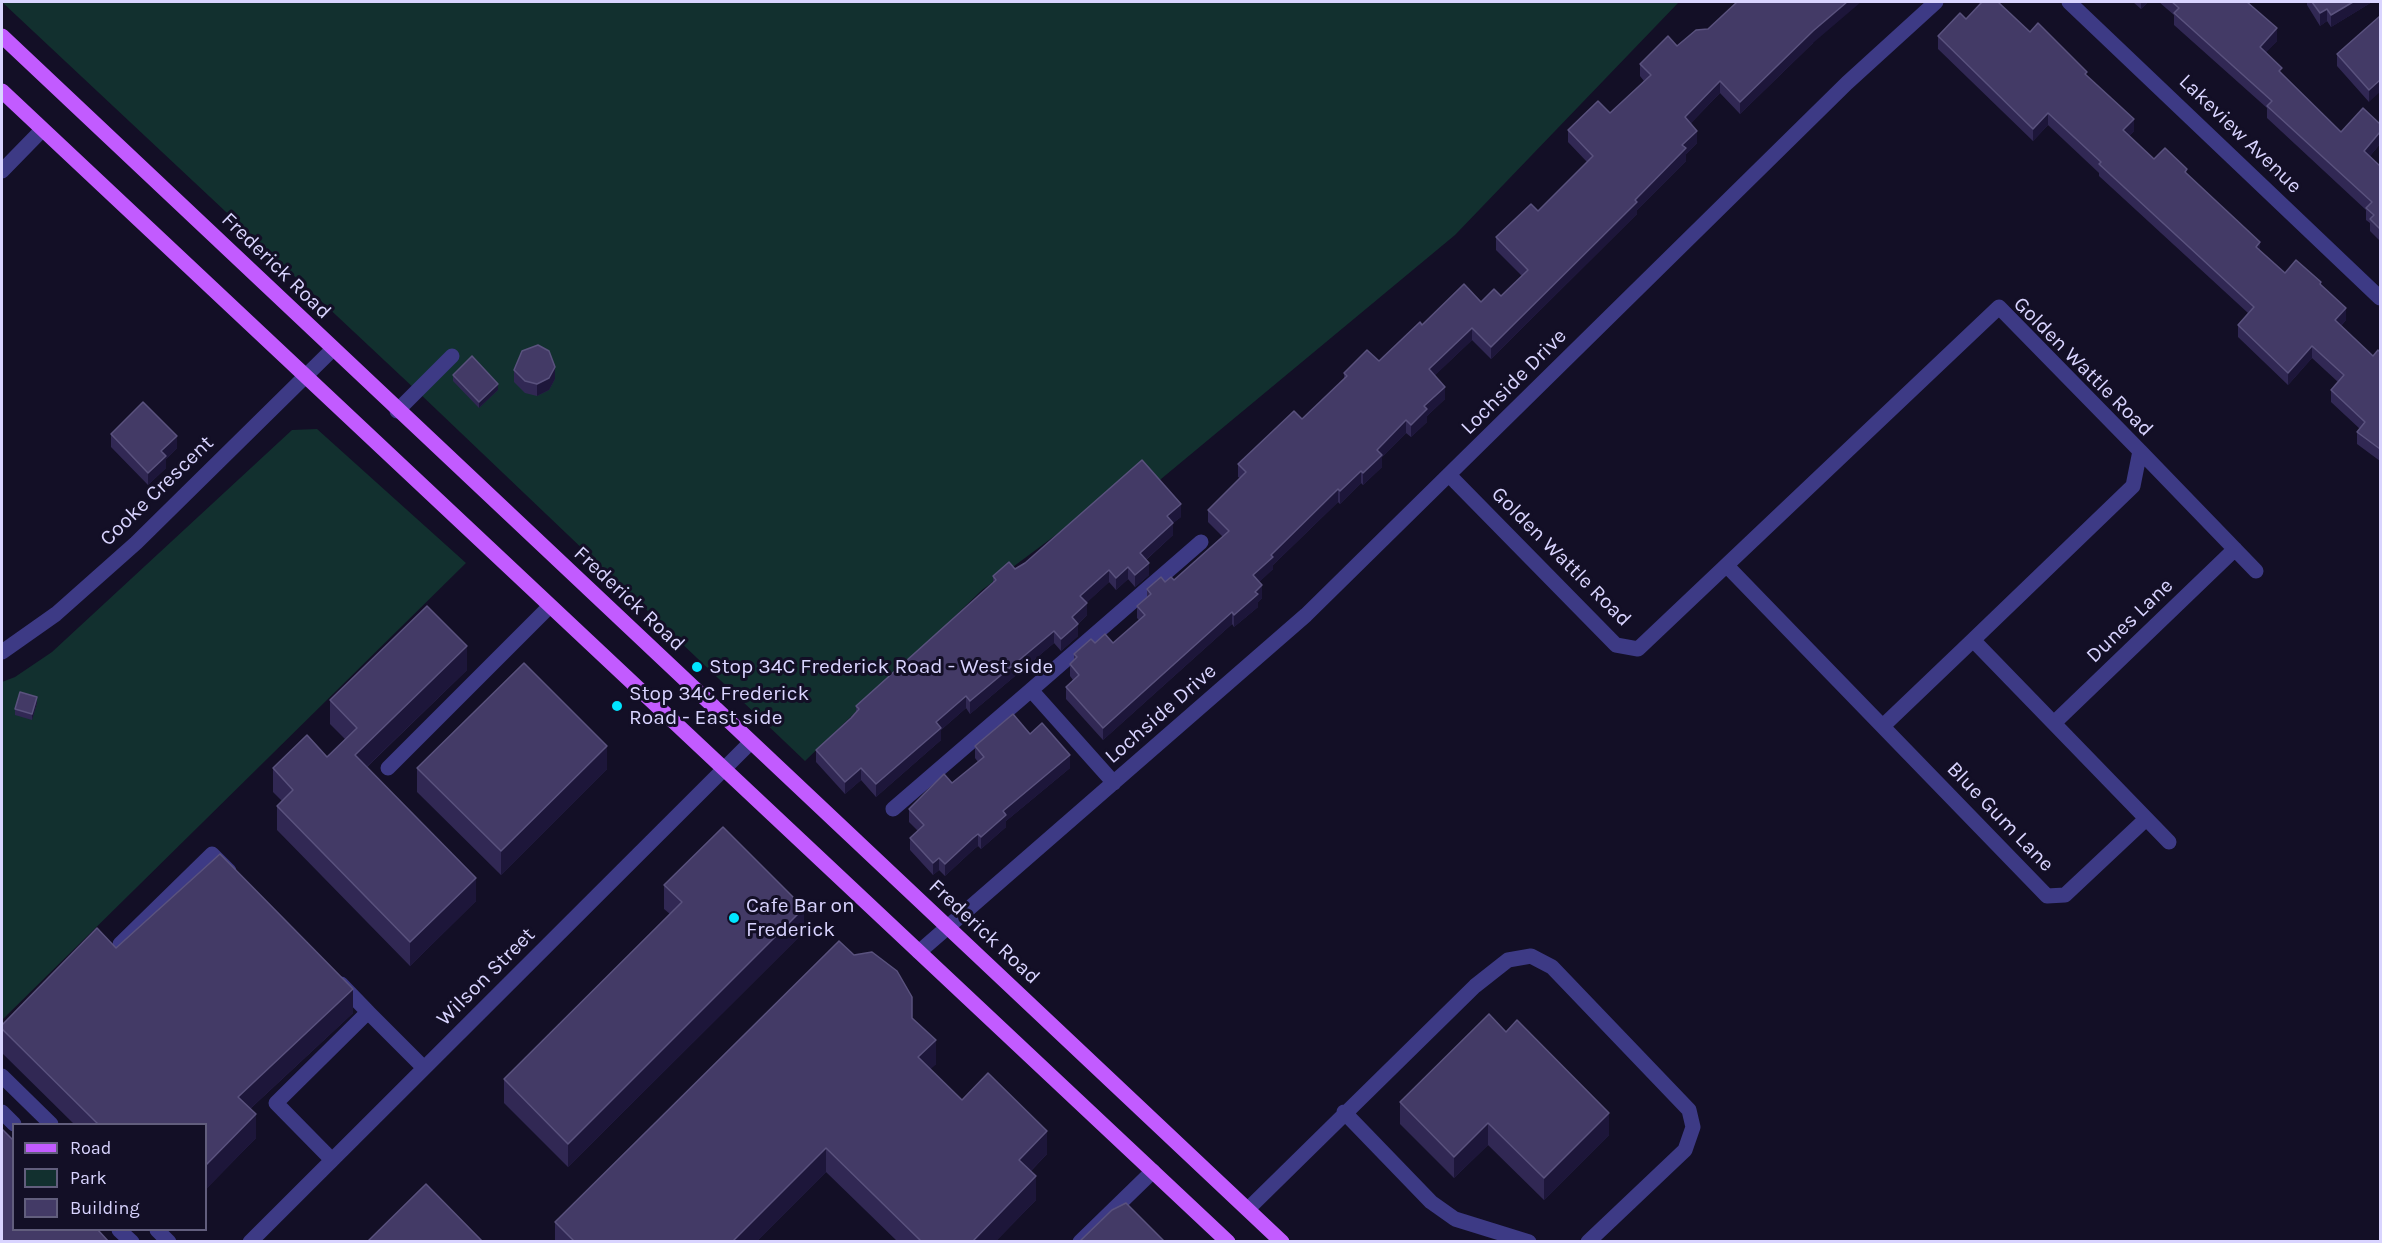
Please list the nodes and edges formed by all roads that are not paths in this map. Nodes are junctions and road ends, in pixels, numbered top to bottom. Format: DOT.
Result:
graph roads {
  1 [pos="1936,2"];
  2 [pos="2069,2"];
  3 [pos="2,36"];
  4 [pos="2,91"];
  5 [pos="42,129"];
  6 [pos="2,171"];
  7 [pos="2380,298"];
  8 [pos="332,350"];
  9 [pos="452,356"];
  10 [pos="304,375"];
  11 [pos="397,411"];
  12 [pos="2140,451"];
  13 [pos="1450,476"];
  14 [pos="1201,542"];
  15 [pos="2235,549"];
  16 [pos="1728,567"];
  17 [pos="2256,571"];
  18 [pos="550,606"];
  19 [pos="1973,640"];
  20 [pos="2,652"];
  21 [pos="1031,690"];
  22 [pos="2054,723"];
  23 [pos="1882,726"];
  24 [pos="751,742"];
  25 [pos="388,768"];
  26 [pos="724,770"];
  27 [pos="1114,783"];
  28 [pos="893,809"];
  29 [pos="2146,819"];
  30 [pos="2169,842"];
  31 [pos="236,879"];
  32 [pos="949,927"];
  33 [pos="120,944"];
  34 [pos="919,952"];
  35 [pos="327,970"];
  36 [pos="368,1012"];
  37 [pos="424,1068"];
  38 [pos="2,1076"];
  39 [pos="1344,1112"];
  40 [pos="49,1123"];
  41 [pos="332,1160"];
  42 [pos="1153,1171"];
  43 [pos="1248,1209"];
  44 [pos="120,1231"];
  45 [pos="158,1231"];
  46 [pos="132,1242"];
  47 [pos="169,1242"];
  48 [pos="250,1242"];
  49 [pos="1080,1242"];
  50 [pos="1228,1242"];
  51 [pos="1282,1242"];
  52 [pos="1529,1242"];
  53 [pos="1588,1242"];
  1 -- 13 [label="street, Lochside Drive"];
  2 -- 7 [label="street, Lakeview Avenue"];
  3 -- 8 [label="main road, Frederick Road"];
  4 -- 5 [label="main road"];
  5 -- 6 [label="street"];
  5 -- 10 [label="main road"];
  8 -- 10 [label="street, Cooke Crescent"];
  8 -- 11 [label="main road, Frederick Road"];
  9 -- 11 [label="street"];
  10 -- 18 [label="main road"];
  10 -- 20 [label="street, Cooke Crescent"];
  11 -- 24 [label="main road, Frederick Road"];
  12 -- 15 [label="street"];
  12 -- 16 [label="street, Golden Wattle Road"];
  12 -- 19 [label="street, Golden Wattle Road"];
  13 -- 16 [label="street, Golden Wattle Road"];
  13 -- 27 [label="street, Lochside Drive"];
  14 -- 21 [label="street"];
  15 -- 17 [label="street"];
  15 -- 22 [label="street, Dunes Lane"];
  16 -- 23 [label="street, Blue Gum Lane"];
  18 -- 25 [label="street"];
  18 -- 26 [label="main road"];
  19 -- 22 [label="street"];
  19 -- 23 [label="street"];
  21 -- 27 [label="street, Lochside Drive"];
  21 -- 28 [label="street"];
  22 -- 29 [label="street"];
  23 -- 29 [label="street, Blue Gum Lane"];
  24 -- 26 [label="street, Wilson Street"];
  24 -- 32 [label="main road, Frederick Road"];
  26 -- 34 [label="main road"];
  26 -- 37 [label="street, Wilson Street"];
  27 -- 32 [label="street, Lochside Drive"];
  29 -- 30 [label="street"];
  31 -- 33 [label="street"];
  32 -- 34 [label="street, Lochside Drive"];
  32 -- 43 [label="main road, Frederick Road"];
  34 -- 42 [label="main road"];
  35 -- 36 [label="street"];
  36 -- 37 [label="street"];
  36 -- 41 [label="street"];
  37 -- 41 [label="street, Wilson Street"];
  38 -- 40 [label="street"];
  39 -- 43 [label="street"];
  39 -- 52 [label="street"];
  39 -- 53 [label="street"];
  41 -- 48 [label="street, Wilson Street"];
  42 -- 49 [label="street"];
  42 -- 50 [label="main road"];
  43 -- 51 [label="main road, Frederick Road"];
  44 -- 46 [label="street"];
  45 -- 47 [label="street"];
}
